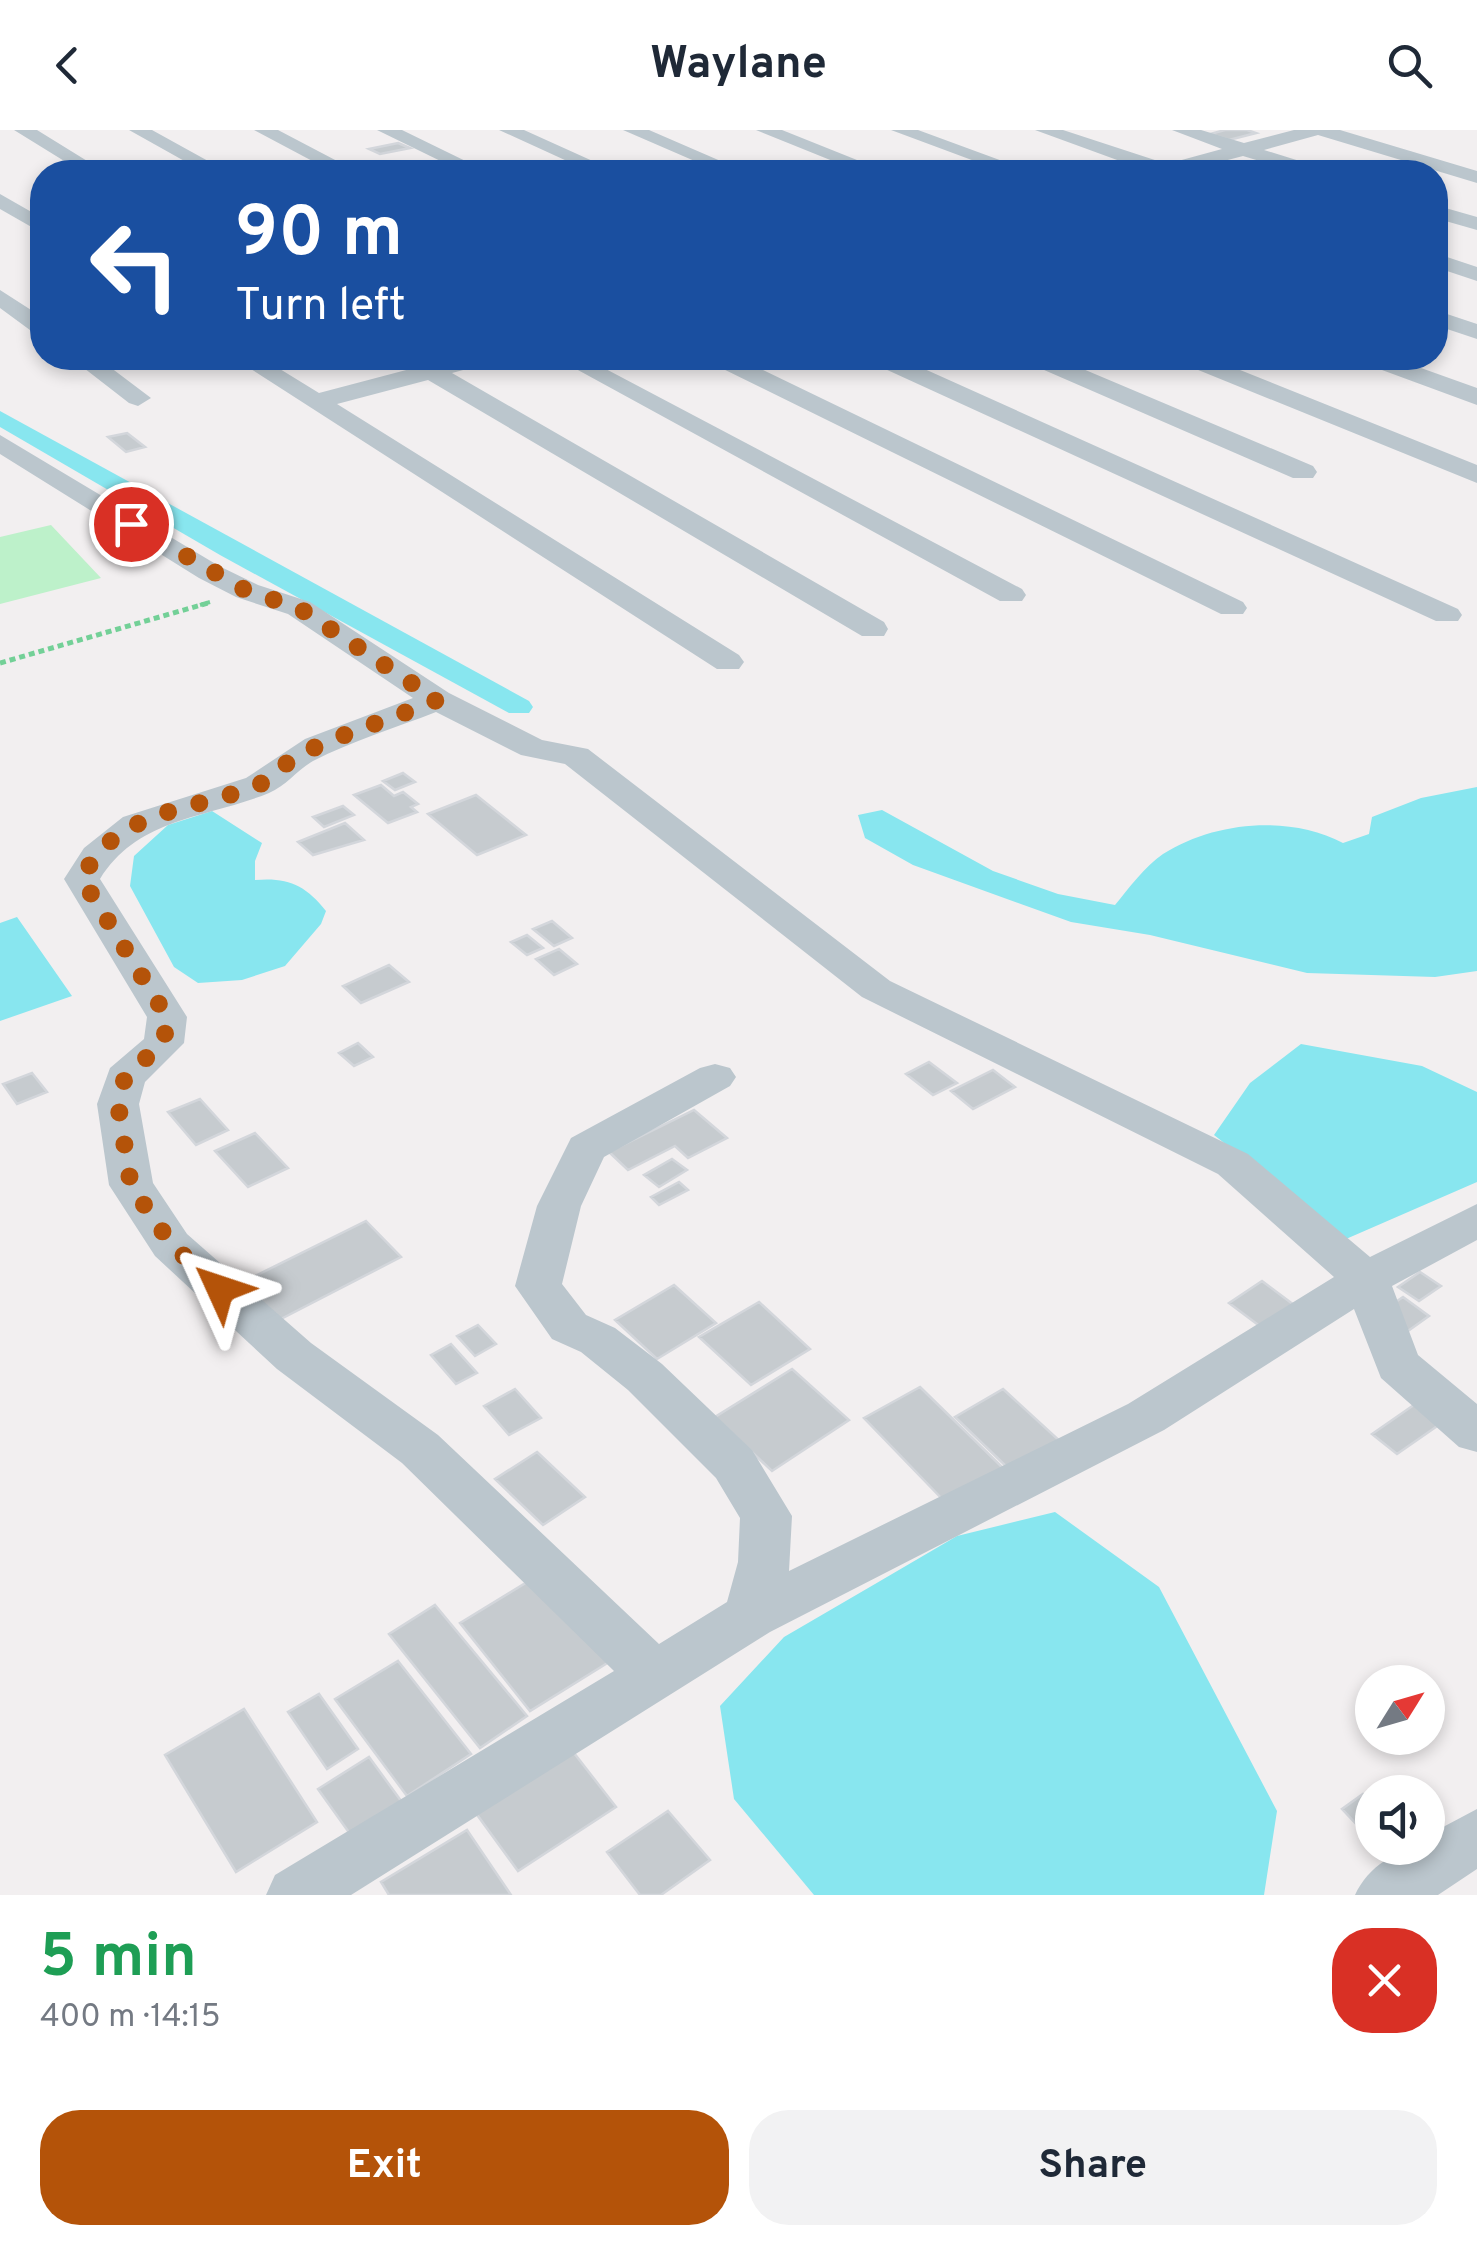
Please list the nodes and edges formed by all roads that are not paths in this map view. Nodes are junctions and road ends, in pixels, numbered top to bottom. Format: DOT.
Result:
graph roads {
  1 [pos="23,130"];
  2 [pos="138,130"];
  3 [pos="263,130"];
  4 [pos="386,130"];
  5 [pos="508,130"];
  6 [pos="632,130"];
  7 [pos="765,130"];
  8 [pos="900,130"];
  9 [pos="1044,130"];
  10 [pos="1181,130"];
  11 [pos="1318,130"];
  12 [pos="1243,150"];
  13 [pos="74,160"];
  14 [pos="195,160"];
  15 [pos="324,160"];
  16 [pos="452,160"];
  17 [pos="579,160"];
  18 [pos="706,160"];
  19 [pos="846,160"];
  20 [pos="987,160"];
  21 [pos="1131,160"];
  22 [pos="1208,160"];
  23 [pos="1276,160"];
  24 [pos="1419,160"];
  25 [pos="1448,168"];
  26 [pos="1477,177"];
  27 [pos="0,200"];
  28 [pos="1448,214"];
  29 [pos="30,219"];
  30 [pos="1477,224"];
  31 [pos="1448,264"];
  32 [pos="1477,274"];
  33 [pos="0,297"];
  34 [pos="30,319"];
  35 [pos="1448,322"];
  36 [pos="1477,332"];
  37 [pos="99,370"];
  38 [pos="265,370"];
  39 [pos="404,370"];
  40 [pos="430,370"];
  41 [pos="591,370"];
  42 [pos="745,370"];
  43 [pos="907,370"];
  44 [pos="1065,370"];
  45 [pos="1220,370"];
  46 [pos="1405,370"];
  47 [pos="1477,396"];
  48 [pos="138,398"];
  49 [pos="316,402"];
  50 [pos="0,443"];
  51 [pos="1303,472"];
  52 [pos="1477,474"];
  53 [pos="1011,594"];
  54 [pos="1232,608"];
  55 [pos="1447,615"];
  56 [pos="873,630"];
  57 [pos="728,662"];
  58 [pos="437,700"];
  59 [pos="715,1077"];
  60 [pos="1477,1220"];
  61 [pos="1366,1280"];
  62 [pos="1477,1434"];
  63 [pos="751,1616"];
  64 [pos="655,1675"];
  65 [pos="1477,1836"];
  66 [pos="297,1895"];
  67 [pos="1386,1895"];
  1 -- 13 [label="street"];
  2 -- 14 [label="street"];
  3 -- 15 [label="street"];
  4 -- 16 [label="street"];
  5 -- 17 [label="street"];
  6 -- 18 [label="street"];
  7 -- 19 [label="street"];
  8 -- 20 [label="street"];
  9 -- 21 [label="street"];
  10 -- 12 [label="street"];
  11 -- 12 [label="street"];
  11 -- 24 [label="street"];
  12 -- 22 [label="street"];
  12 -- 23 [label="street"];
  25 -- 26 [label="street"];
  27 -- 29 [label="street"];
  28 -- 30 [label="street"];
  31 -- 32 [label="street"];
  33 -- 34 [label="street"];
  35 -- 36 [label="street"];
  37 -- 48 [label="street"];
  38 -- 49 [label="street"];
  39 -- 49 [label="street"];
  40 -- 56 [label="street"];
  41 -- 53 [label="street"];
  42 -- 54 [label="street"];
  43 -- 55 [label="street"];
  44 -- 51 [label="street"];
  45 -- 52 [label="street"];
  46 -- 47 [label="street"];
  49 -- 57 [label="street"];
  50 -- 58 [label="street"];
  58 -- 61 [label="street"];
  58 -- 64 [label="street"];
  59 -- 63 [label="street"];
  60 -- 61 [label="street"];
  61 -- 62 [label="street"];
  61 -- 63 [label="street"];
  63 -- 64 [label="street"];
  64 -- 66 [label="street"];
  65 -- 67 [label="street"];
}
